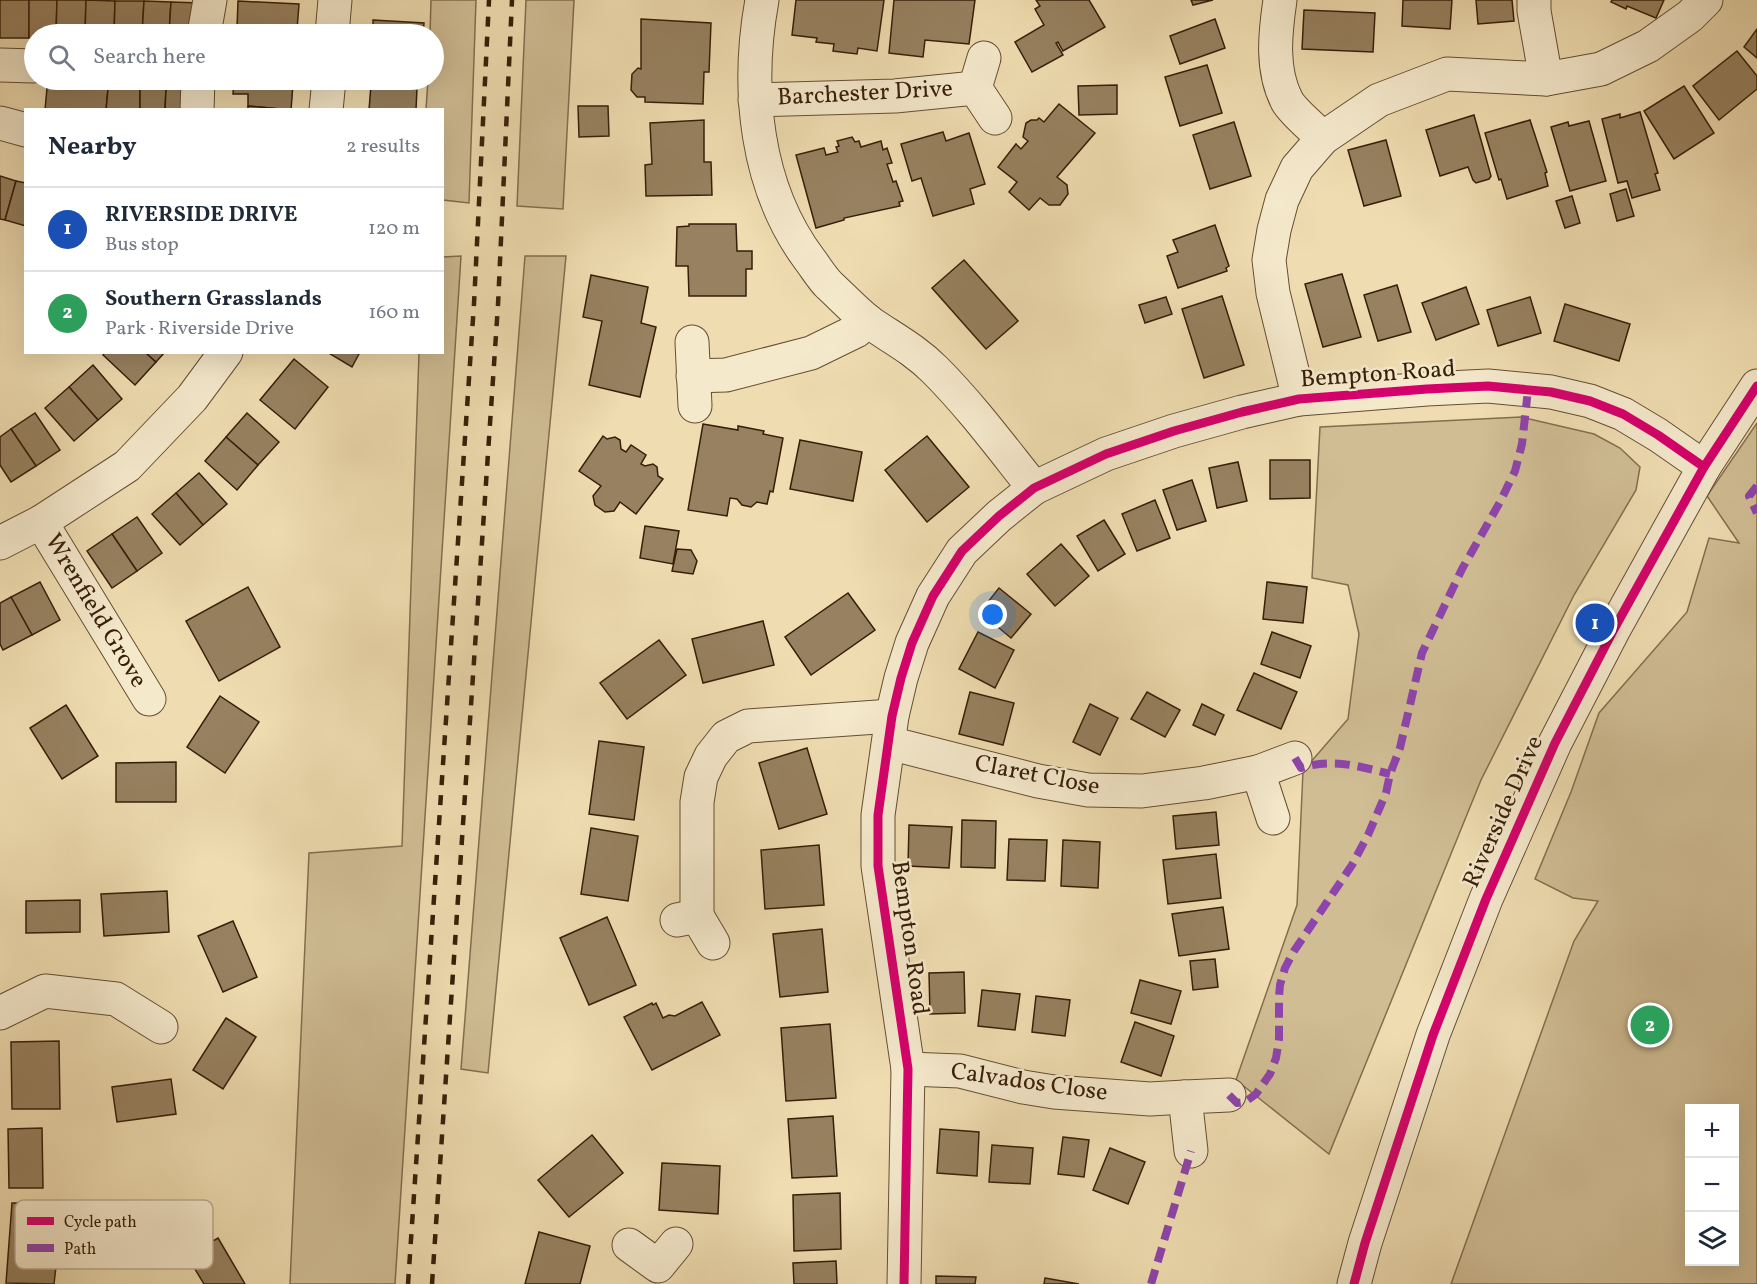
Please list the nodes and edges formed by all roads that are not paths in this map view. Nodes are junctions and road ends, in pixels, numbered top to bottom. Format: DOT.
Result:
graph roads {
  1 [pos="210,0"];
  2 [pos="335,0"];
  3 [pos="762,0"];
  4 [pos="1280,0"];
  5 [pos="1534,0"];
  6 [pos="1706,0"];
  7 [pos="206,24"];
  8 [pos="333,24"];
  9 [pos="0,65"];
  10 [pos="24,66"];
  11 [pos="1546,78"];
  12 [pos="198,90"];
  13 [pos="328,90"];
  14 [pos="755,100"];
  15 [pos="197,108"];
  16 [pos="326,108"];
  17 [pos="995,118"];
  18 [pos="0,123"];
  19 [pos="24,129"];
  20 [pos="1323,138"];
  21 [pos="868,321"];
  22 [pos="693,342"];
  23 [pos="225,354"];
  24 [pos="1757,386"];
  25 [pos="1299,399"];
  26 [pos="1704,467"];
  27 [pos="1034,488"];
  28 [pos="41,522"];
  29 [pos="0,543"];
  30 [pos="149,699"];
  31 [pos="890,730"];
  32 [pos="1294,758"];
  33 [pos="1258,772"];
  34 [pos="1273,818"];
  35 [pos="695,926"];
  36 [pos="0,1013"];
  37 [pos="161,1027"];
  38 [pos="908,1069"];
  39 [pos="1229,1095"];
  40 [pos="1185,1097"];
  41 [pos="1191,1151"];
  42 [pos="629,1245"];
  43 [pos="661,1265"];
  44 [pos="904,1284"];
  45 [pos="1354,1284"];
  1 -- 7 [label="street"];
  2 -- 8 [label="street"];
  3 -- 14 [label="street, Barchester Drive"];
  4 -- 20 [label="street"];
  5 -- 11 [label="street"];
  6 -- 11 [label="street"];
  9 -- 10 [label="street"];
  11 -- 20 [label="street"];
  12 -- 15 [label="street"];
  13 -- 16 [label="street"];
  14 -- 17 [label="street, Barchester Drive"];
  14 -- 21 [label="street, Barchester Drive"];
  18 -- 19 [label="street"];
  20 -- 25 [label="street"];
  21 -- 22 [label="street"];
  21 -- 27 [label="street, Barchester Drive"];
  23 -- 28 [label="street"];
  24 -- 26 [label="street, Riverside Drive"];
  25 -- 26 [label="street, Bempton Road"];
  25 -- 27 [label="street, Bempton Road"];
  26 -- 45 [label="street, Riverside Drive"];
  27 -- 31 [label="street, Bempton Road"];
  28 -- 29 [label="street"];
  28 -- 30 [label="street, Wrenfield Grove"];
  31 -- 33 [label="street, Claret Close"];
  31 -- 35 [label="street, Claret Close"];
  31 -- 38 [label="street, Bempton Road"];
  32 -- 33 [label="street, Claret Close"];
  33 -- 34 [label="street"];
  36 -- 37 [label="street"];
  38 -- 40 [label="street, Calvados Close"];
  38 -- 44 [label="street, Bempton Road"];
  39 -- 40 [label="street, Calvados Close"];
  40 -- 41 [label="street"];
  42 -- 43 [label="street"];
}
